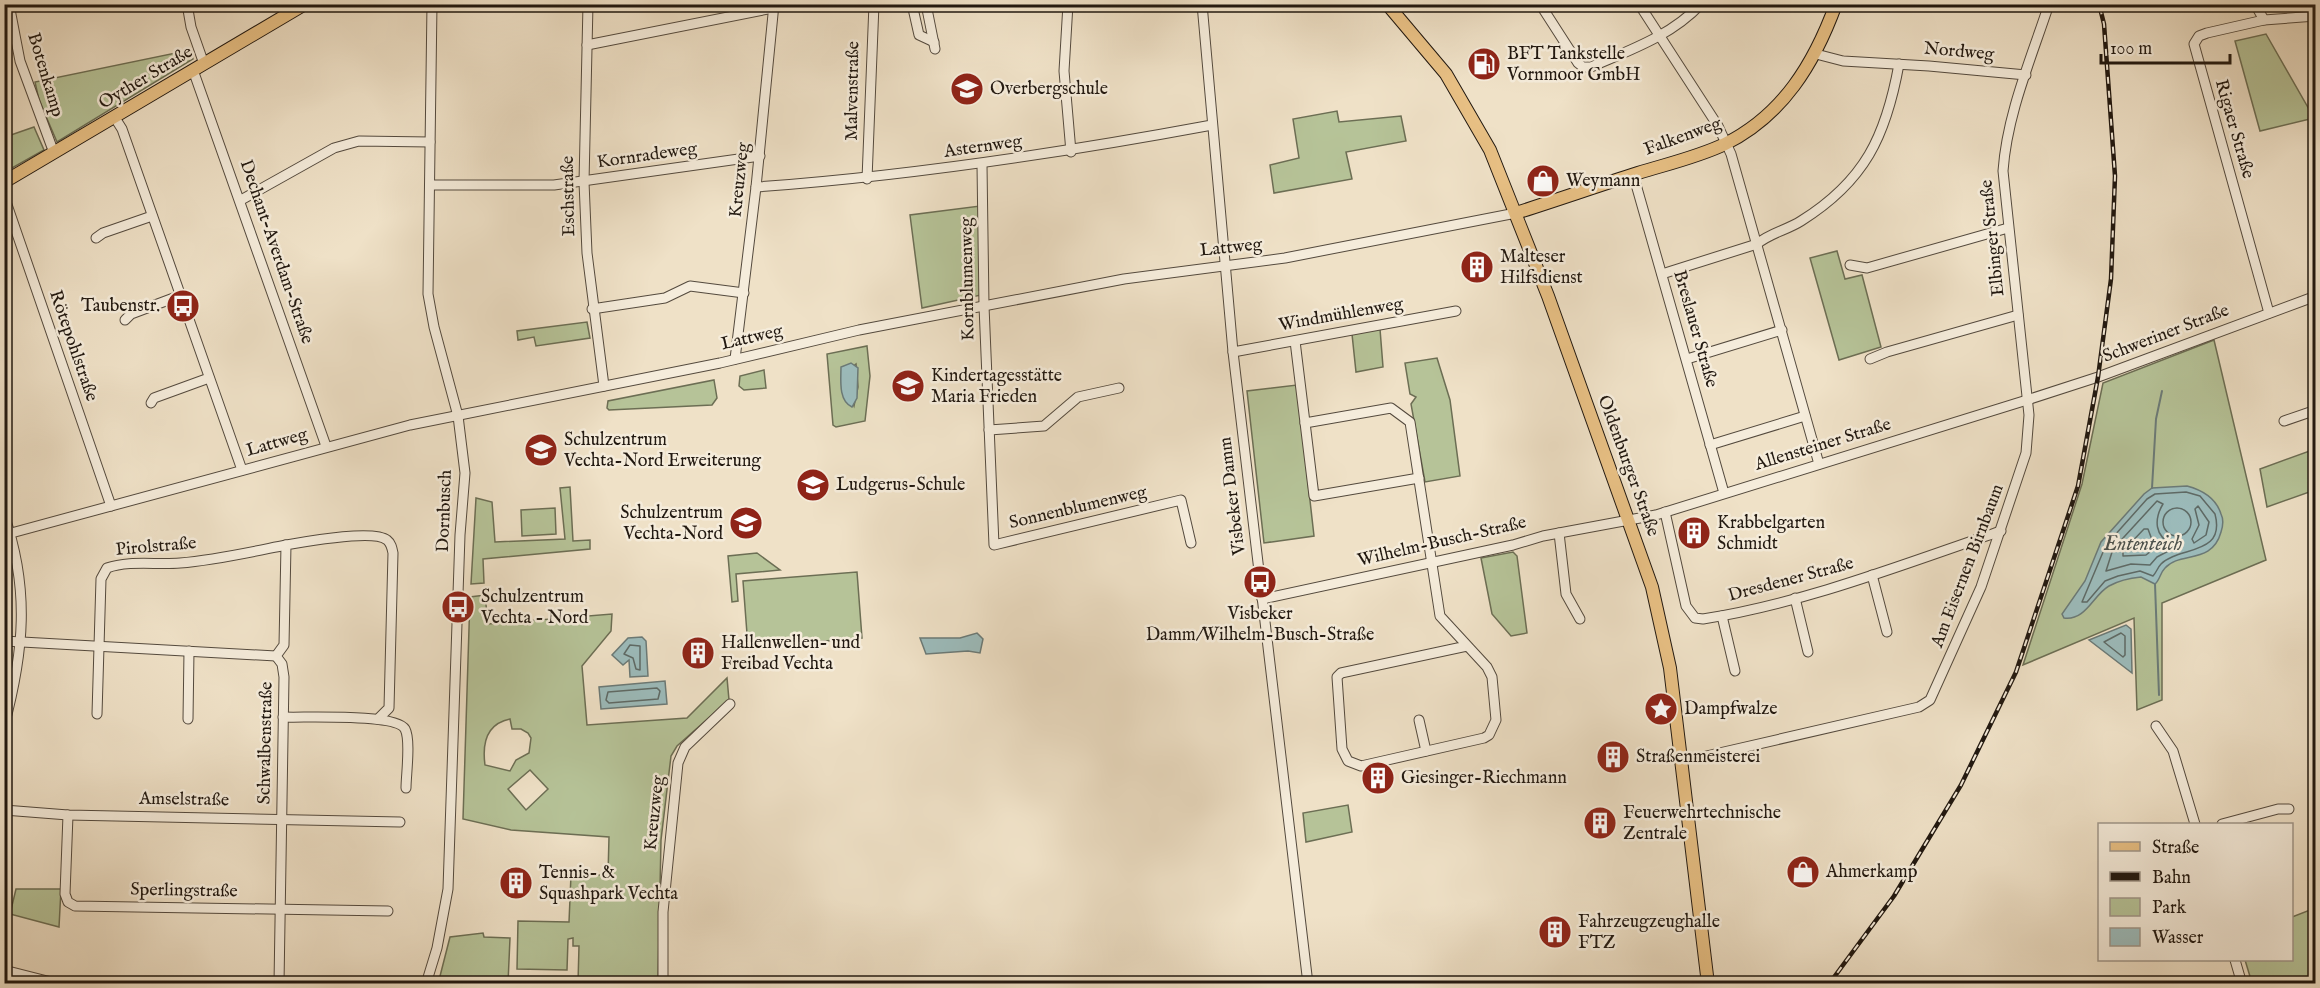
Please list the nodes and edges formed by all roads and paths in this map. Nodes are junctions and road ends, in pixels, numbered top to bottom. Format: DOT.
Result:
graph roads {
  1 [pos="9,4"];
  2 [pos="187,4"];
  3 [pos="305,4"];
  4 [pos="432,4"];
  5 [pos="588,4"];
  6 [pos="874,4"];
  7 [pos="912,4"];
  8 [pos="927,4"];
  9 [pos="1068,4"];
  10 [pos="1202,4"];
  11 [pos="1387,4"];
  12 [pos="1540,4"];
  13 [pos="1639,4"];
  14 [pos="1701,4"];
  15 [pos="1836,4"];
  16 [pos="2049,4"];
  17 [pos="2255,4"];
  18 [pos="774,6"];
  19 [pos="2316,16"];
  20 [pos="2264,20"];
  21 [pos="1660,37"];
  22 [pos="587,45"];
  23 [pos="1816,54"];
  24 [pos="1899,64"];
  25 [pos="198,67"];
  26 [pos="2026,75"];
  27 [pos="115,118"];
  28 [pos="1212,125"];
  29 [pos="430,142"];
  30 [pos="1726,143"];
  31 [pos="1071,152"];
  32 [pos="54,153"];
  33 [pos="760,156"];
  34 [pos="982,165"];
  35 [pos="1633,174"];
  36 [pos="867,179"];
  37 [pos="4,182"];
  38 [pos="584,182"];
  39 [pos="430,185"];
  40 [pos="756,187"];
  41 [pos="4,196"];
  42 [pos="241,200"];
  43 [pos="1516,213"];
  44 [pos="152,216"];
  45 [pos="2008,228"];
  46 [pos="96,238"];
  47 [pos="1757,244"];
  48 [pos="1850,265"];
  49 [pos="1224,267"];
  50 [pos="1662,274"];
  51 [pos="744,293"];
  52 [pos="180,296"];
  53 [pos="2316,296"];
  54 [pos="984,306"];
  55 [pos="592,309"];
  56 [pos="1456,311"];
  57 [pos="2269,313"];
  58 [pos="2018,315"];
  59 [pos="125,320"];
  60 [pos="1782,330"];
  61 [pos="1295,341"];
  62 [pos="1233,352"];
  63 [pos="735,359"];
  64 [pos="1687,359"];
  65 [pos="1870,359"];
  66 [pos="209,378"];
  67 [pos="604,386"];
  68 [pos="1119,388"];
  69 [pos="2027,400"];
  70 [pos="151,403"];
  71 [pos="2316,410"];
  72 [pos="458,416"];
  73 [pos="1805,416"];
  74 [pos="2284,421"];
  75 [pos="1305,423"];
  76 [pos="989,430"];
  77 [pos="1710,445"];
  78 [pos="326,446"];
  79 [pos="1819,464"];
  80 [pos="242,470"];
  81 [pos="1419,478"];
  82 [pos="1724,493"];
  83 [pos="992,496"];
  84 [pos="111,506"];
  85 [pos="1665,512"];
  86 [pos="4,515"];
  87 [pos="1629,519"];
  88 [pos="2001,531"];
  89 [pos="1558,533"];
  90 [pos="8,535"];
  91 [pos="1191,543"];
  92 [pos="286,545"];
  93 [pos="1431,563"];
  94 [pos="1872,575"];
  95 [pos="1795,598"];
  96 [pos="1262,599"];
  97 [pos="1722,616"];
  98 [pos="1580,619"];
  99 [pos="1887,632"];
  100 [pos="4,641"];
  101 [pos="22,642"];
  102 [pos="99,646"];
  103 [pos="1467,646"];
  104 [pos="189,651"];
  105 [pos="1808,652"];
  106 [pos="276,656"];
  107 [pos="1735,671"];
  108 [pos="730,704"];
  109 [pos="97,714"];
  110 [pos="283,717"];
  111 [pos="188,719"];
  112 [pos="378,719"];
  113 [pos="1419,720"];
  114 [pos="4,726"];
  115 [pos="2156,726"];
  116 [pos="1426,751"];
  117 [pos="1682,758"];
  118 [pos="406,788"];
  119 [pos="2289,809"];
  120 [pos="4,810"];
  121 [pos="68,815"];
  122 [pos="282,818"];
  123 [pos="400,822"];
  124 [pos="2194,823"];
  125 [pos="2229,823"];
  126 [pos="280,909"];
  127 [pos="388,911"];
  128 [pos="2235,961"];
  129 [pos="4,970"];
  130 [pos="59,984"];
  131 [pos="279,984"];
  132 [pos="426,984"];
  133 [pos="663,984"];
  134 [pos="1308,984"];
  135 [pos="1708,984"];
  136 [pos="2242,984"];
  1 -- 32 [label="street, Botenkamp"];
  2 -- 25 [label="street, Dechant-Averdam-Straße"];
  3 -- 25 [label="main road, Oyther Straße"];
  4 -- 29 [label="street, Dornbusch"];
  5 -- 22 [label="street, Eschstraße"];
  6 -- 36 [label="street, Malvenstraße"];
  7 -- 8 [label="street"];
  9 -- 31 [label="street"];
  10 -- 28 [label="street, Visbeker Damm"];
  11 -- 43 [label="main road, Oldenburger Straße"];
  12 -- 21 [label="street"];
  13 -- 21 [label="street"];
  14 -- 21 [label="street"];
  15 -- 23 [label="main road, Falkenweg"];
  16 -- 26 [label="street"];
  17 -- 20 [label="street"];
  18 -- 22 [label="street"];
  18 -- 33 [label="street, Kreuzweg"];
  19 -- 20 [label="street, Rigaer Straße"];
  20 -- 57 [label="street, Rigaer Straße"];
  21 -- 30 [label="street"];
  22 -- 38 [label="street, Eschstraße"];
  23 -- 24 [label="street, Nordweg"];
  23 -- 30 [label="main road, Falkenweg"];
  24 -- 26 [label="street, Nordweg"];
  24 -- 47 [label="street"];
  25 -- 27 [label="main road, Oyther Straße"];
  25 -- 42 [label="street, Dechant-Averdam-Straße"];
  26 -- 45 [label="street, Elbinger Straße"];
  27 -- 32 [label="main road, Oyther Straße"];
  27 -- 44 [label="street"];
  28 -- 31 [label="street, Asternweg"];
  28 -- 49 [label="street, Visbeker Damm"];
  29 -- 39 [label="street, Dornbusch"];
  29 -- 42 [label="street"];
  30 -- 35 [label="main road, Falkenweg"];
  30 -- 47 [label="street"];
  31 -- 34 [label="street, Asternweg"];
  32 -- 37 [label="main road, Oyther Straße"];
  33 -- 38 [label="street, Kornradeweg"];
  33 -- 40 [label="street, Kreuzweg"];
  34 -- 36 [label="street, Asternweg"];
  34 -- 54 [label="street, Kornblumenweg"];
  35 -- 43 [label="main road, Falkenweg"];
  35 -- 50 [label="street, Breslauer Straße"];
  36 -- 40 [label="street, Asternweg"];
  38 -- 39 [label="street, Kornradeweg"];
  38 -- 55 [label="street, Eschstraße"];
  39 -- 72 [label="street, Dornbusch"];
  40 -- 51 [label="street, Kreuzweg"];
  41 -- 84 [label="street, Rötepohlstraße"];
  42 -- 78 [label="street, Dechant-Averdam-Straße"];
  43 -- 49 [label="street, Lattweg"];
  43 -- 87 [label="main road, Oldenburger Straße"];
  44 -- 46 [label="street"];
  44 -- 52 [label="street"];
  45 -- 48 [label="street"];
  45 -- 58 [label="street, Elbinger Straße"];
  47 -- 50 [label="street"];
  47 -- 60 [label="street"];
  49 -- 54 [label="street, Lattweg"];
  49 -- 62 [label="street, Visbeker Damm"];
  50 -- 64 [label="street, Breslauer Straße"];
  51 -- 55 [label="street"];
  51 -- 63 [label="street, Kreuzweg"];
  52 -- 59 [label="street"];
  52 -- 66 [label="street"];
  53 -- 57 [label="street, Schweriner Straße"];
  54 -- 63 [label="street, Lattweg"];
  54 -- 76 [label="street, Kornblumenweg"];
  55 -- 67 [label="street, Eschstraße"];
  56 -- 61 [label="street, Windmühlenweg"];
  57 -- 69 [label="street, Schweriner Straße"];
  58 -- 65 [label="street"];
  58 -- 69 [label="street, Elbinger Straße"];
  60 -- 64 [label="street"];
  60 -- 73 [label="street"];
  61 -- 62 [label="street, Windmühlenweg"];
  61 -- 75 [label="street"];
  62 -- 96 [label="street, Visbeker Damm"];
  63 -- 67 [label="street, Lattweg"];
  64 -- 77 [label="street, Breslauer Straße"];
  66 -- 70 [label="street"];
  66 -- 80 [label="street"];
  67 -- 72 [label="street, Lattweg"];
  68 -- 76 [label="street"];
  69 -- 79 [label="street, Allensteiner Straße"];
  69 -- 88 [label="street, Am Eisernen Birnbaum"];
  71 -- 74 [label="street"];
  72 -- 78 [label="street, Lattweg"];
  72 -- 132 [label="street, Dornbusch"];
  73 -- 77 [label="street"];
  73 -- 79 [label="street"];
  75 -- 81 [label="street"];
  75 -- 81 [label="street"];
  76 -- 83 [label="street, Kornblumenweg"];
  77 -- 82 [label="street, Breslauer Straße"];
  78 -- 80 [label="street, Lattweg"];
  79 -- 82 [label="street, Allensteiner Straße"];
  80 -- 84 [label="street, Lattweg"];
  81 -- 93 [label="street"];
  82 -- 85 [label="street, Allensteiner Straße"];
  83 -- 91 [label="street, Sonnenblumenweg"];
  84 -- 90 [label="street, Lattweg"];
  85 -- 87 [label="street, Allensteiner Straße"];
  85 -- 97 [label="street, Dresdener Straße"];
  86 -- 90 [label="street"];
  87 -- 89 [label="street, Wilhelm-Busch-Straße"];
  87 -- 117 [label="main road, Oldenburger Straße"];
  88 -- 94 [label="street, Dresdener Straße"];
  88 -- 117 [label="street, Am Eisernen Birnbaum"];
  89 -- 93 [label="street, Wilhelm-Busch-Straße"];
  89 -- 98 [label="street"];
  90 -- 101 [label="street"];
  92 -- 102 [label="street, Pirolstraße"];
  92 -- 106 [label="street, Schwalbenstraße"];
  92 -- 112 [label="street"];
  93 -- 96 [label="street, Wilhelm-Busch-Straße"];
  93 -- 103 [label="street"];
  94 -- 95 [label="street, Dresdener Straße"];
  94 -- 99 [label="street"];
  95 -- 97 [label="street, Dresdener Straße"];
  95 -- 105 [label="street"];
  96 -- 134 [label="street, Visbeker Damm"];
  97 -- 107 [label="street"];
  100 -- 101 [label="street"];
  101 -- 102 [label="street"];
  101 -- 114 [label="street"];
  102 -- 104 [label="street"];
  102 -- 109 [label="street"];
  103 -- 116 [label="street"];
  103 -- 116 [label="street"];
  104 -- 106 [label="street"];
  104 -- 111 [label="street"];
  106 -- 110 [label="street, Schwalbenstraße"];
  108 -- 133 [label="street, Kreuzweg"];
  110 -- 112 [label="street"];
  110 -- 122 [label="street, Schwalbenstraße"];
  112 -- 118 [label="street"];
  113 -- 116 [label="street"];
  115 -- 124 [label="street"];
  117 -- 135 [label="main road, Oldenburger Straße"];
  119 -- 125 [label="street"];
  120 -- 121 [label="street, Amselstraße"];
  121 -- 122 [label="street, Amselstraße"];
  121 -- 126 [label="street, Sperlingstraße"];
  122 -- 123 [label="street, Amselstraße"];
  122 -- 126 [label="street, Schwalbenstraße"];
  126 -- 127 [label="street, Sperlingstraße"];
  126 -- 131 [label="street, Schwalbenstraße"];
  128 -- 136 [label="street"];
  129 -- 130 [label="street"];
}
